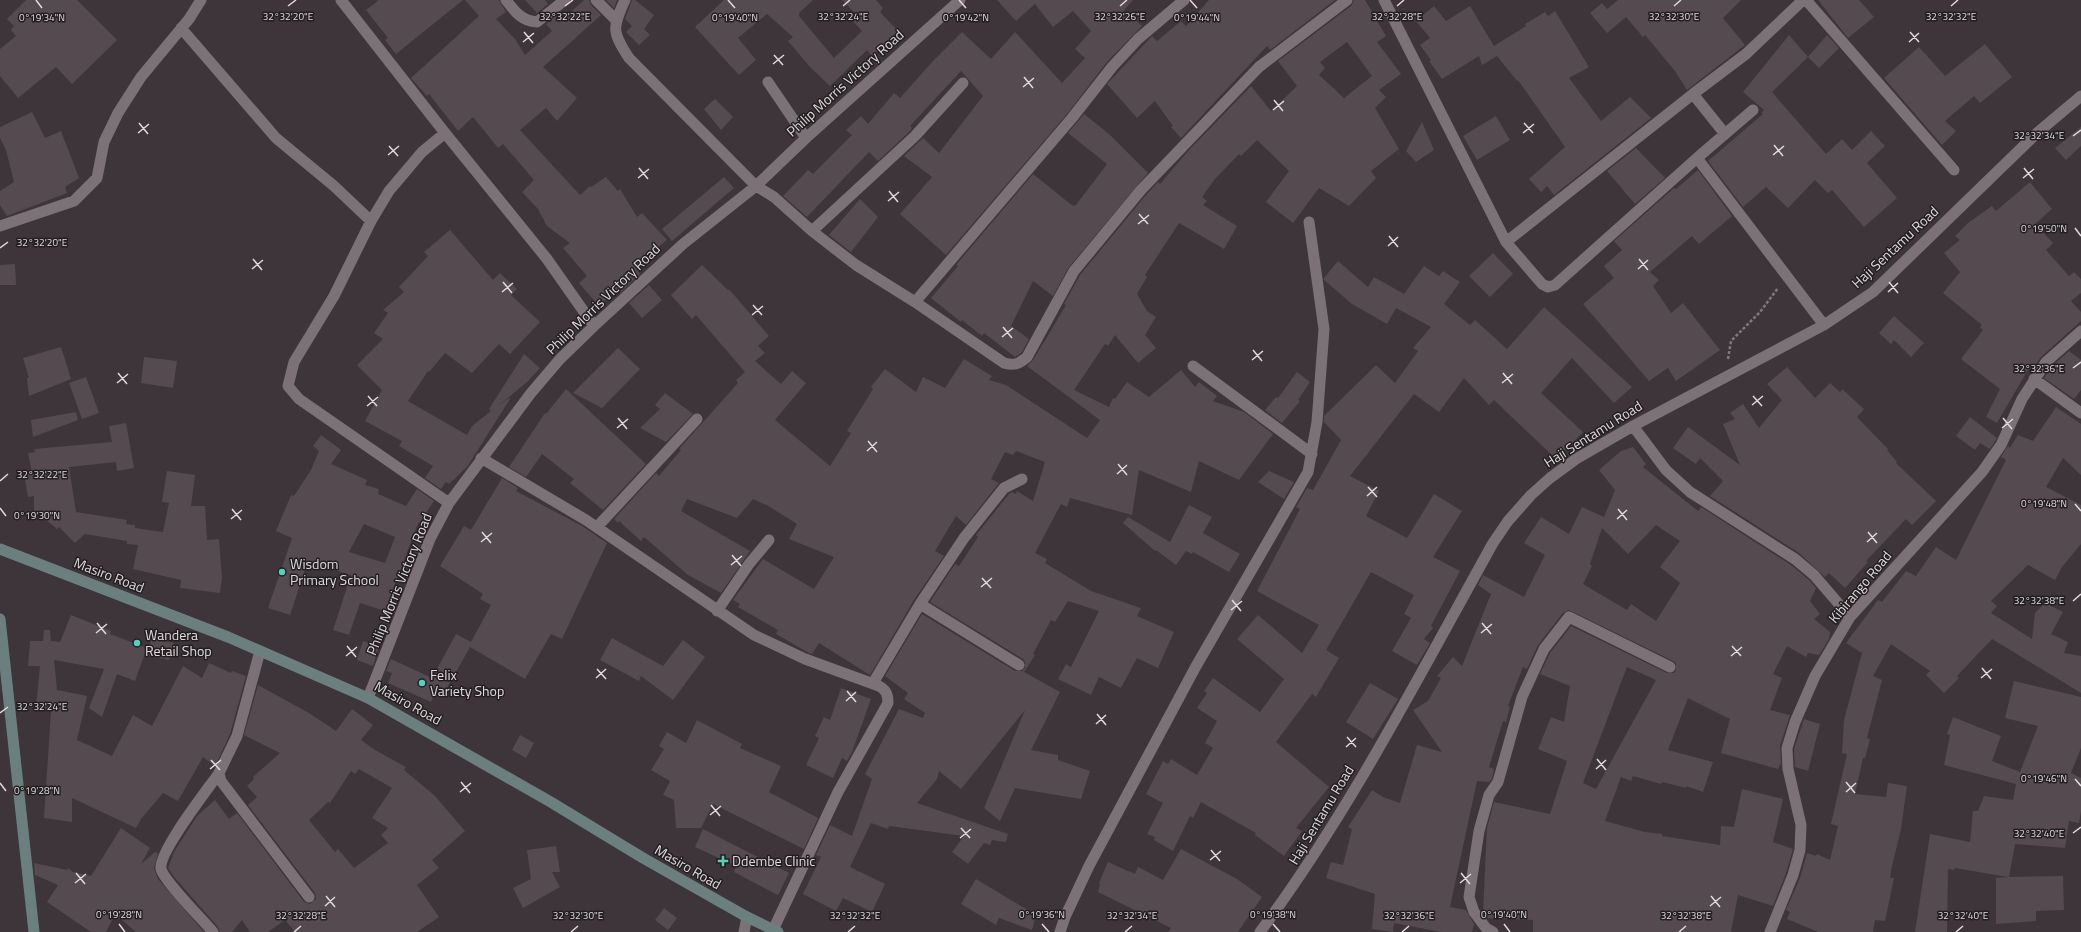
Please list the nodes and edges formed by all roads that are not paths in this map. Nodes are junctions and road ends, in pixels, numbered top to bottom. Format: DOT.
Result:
graph roads {
  1 [pos="201,0"];
  2 [pos="341,0"];
  3 [pos="506,0"];
  4 [pos="565,0"];
  5 [pos="596,0"];
  6 [pos="625,0"];
  7 [pos="960,0"];
  8 [pos="1184,0"];
  9 [pos="1347,0"];
  10 [pos="1384,0"];
  11 [pos="1803,0"];
  12 [pos="1806,0"];
  13 [pos="616,20"];
  14 [pos="181,28"];
  15 [pos="768,82"];
  16 [pos="963,83"];
  17 [pos="1693,94"];
  18 [pos="2081,96"];
  19 [pos="1753,110"];
  20 [pos="445,133"];
  21 [pos="1725,134"];
  22 [pos="806,138"];
  23 [pos="1697,158"];
  24 [pos="1954,170"];
  25 [pos="756,186"];
  26 [pos="370,221"];
  27 [pos="1309,222"];
  28 [pos="0,226"];
  29 [pos="812,231"];
  30 [pos="1506,242"];
  31 [pos="915,302"];
  32 [pos="594,326"];
  33 [pos="1824,326"];
  34 [pos="2081,331"];
  35 [pos="1193,366"];
  36 [pos="2034,379"];
  37 [pos="2081,413"];
  38 [pos="697,419"];
  39 [pos="1633,426"];
  40 [pos="1312,454"];
  41 [pos="481,458"];
  42 [pos="1022,478"];
  43 [pos="449,503"];
  44 [pos="597,527"];
  45 [pos="769,540"];
  46 [pos="0,549"];
  47 [pos="920,604"];
  48 [pos="717,611"];
  49 [pos="1850,617"];
  50 [pos="0,619"];
  51 [pos="260,651"];
  52 [pos="1019,665"];
  53 [pos="1670,667"];
  54 [pos="873,683"];
  55 [pos="368,698"];
  56 [pos="219,773"];
  57 [pos="309,897"];
  58 [pos="747,917"];
  59 [pos="776,931"];
  60 [pos="34,932"];
  61 [pos="213,932"];
  62 [pos="744,932"];
  63 [pos="1060,932"];
  64 [pos="1260,932"];
  65 [pos="1493,932"];
  66 [pos="1770,932"];
  1 -- 14 [label="street"];
  2 -- 20 [label="street"];
  3 -- 4 [label="street"];
  5 -- 13 [label="street"];
  6 -- 13 [label="street"];
  7 -- 22 [label="street, Philip Morris Victory Road"];
  8 -- 31 [label="street"];
  9 -- 31 [label="street"];
  10 -- 30 [label="street"];
  11 -- 17 [label="street"];
  12 -- 24 [label="street"];
  13 -- 25 [label="street"];
  14 -- 26 [label="street"];
  14 -- 28 [label="street"];
  15 -- 22 [label="street"];
  16 -- 29 [label="street"];
  17 -- 21 [label="street"];
  17 -- 30 [label="street"];
  18 -- 33 [label="street, Haji Sentamu Road"];
  19 -- 21 [label="street"];
  20 -- 26 [label="street"];
  20 -- 32 [label="street"];
  21 -- 23 [label="street"];
  22 -- 25 [label="street, Philip Morris Victory Road"];
  23 -- 30 [label="street"];
  23 -- 33 [label="street"];
  25 -- 29 [label="street"];
  25 -- 32 [label="street, Philip Morris Victory Road"];
  26 -- 43 [label="street"];
  27 -- 40 [label="street"];
  29 -- 31 [label="street"];
  32 -- 41 [label="street, Philip Morris Victory Road"];
  33 -- 39 [label="street, Haji Sentamu Road"];
  34 -- 36 [label="street, Kibirango Road"];
  35 -- 40 [label="street"];
  36 -- 37 [label="street"];
  36 -- 49 [label="street, Kibirango Road"];
  38 -- 44 [label="street"];
  39 -- 49 [label="street"];
  39 -- 64 [label="street, Haji Sentamu Road"];
  40 -- 63 [label="street"];
  41 -- 43 [label="street, Philip Morris Victory Road"];
  41 -- 44 [label="street"];
  42 -- 47 [label="street"];
  43 -- 55 [label="street, Philip Morris Victory Road"];
  44 -- 48 [label="street"];
  45 -- 48 [label="street"];
  46 -- 51 [label="main road, Masiro Road"];
  47 -- 52 [label="street"];
  47 -- 54 [label="street"];
  48 -- 54 [label="street"];
  49 -- 66 [label="street, Kibirango Road"];
  50 -- 60 [label="main road"];
  51 -- 55 [label="main road, Masiro Road"];
  51 -- 56 [label="street"];
  53 -- 65 [label="street"];
  54 -- 59 [label="street"];
  55 -- 58 [label="main road, Masiro Road"];
  56 -- 57 [label="street"];
  56 -- 61 [label="street"];
  58 -- 59 [label="main road, Masiro Road"];
  58 -- 62 [label="street"];
}
